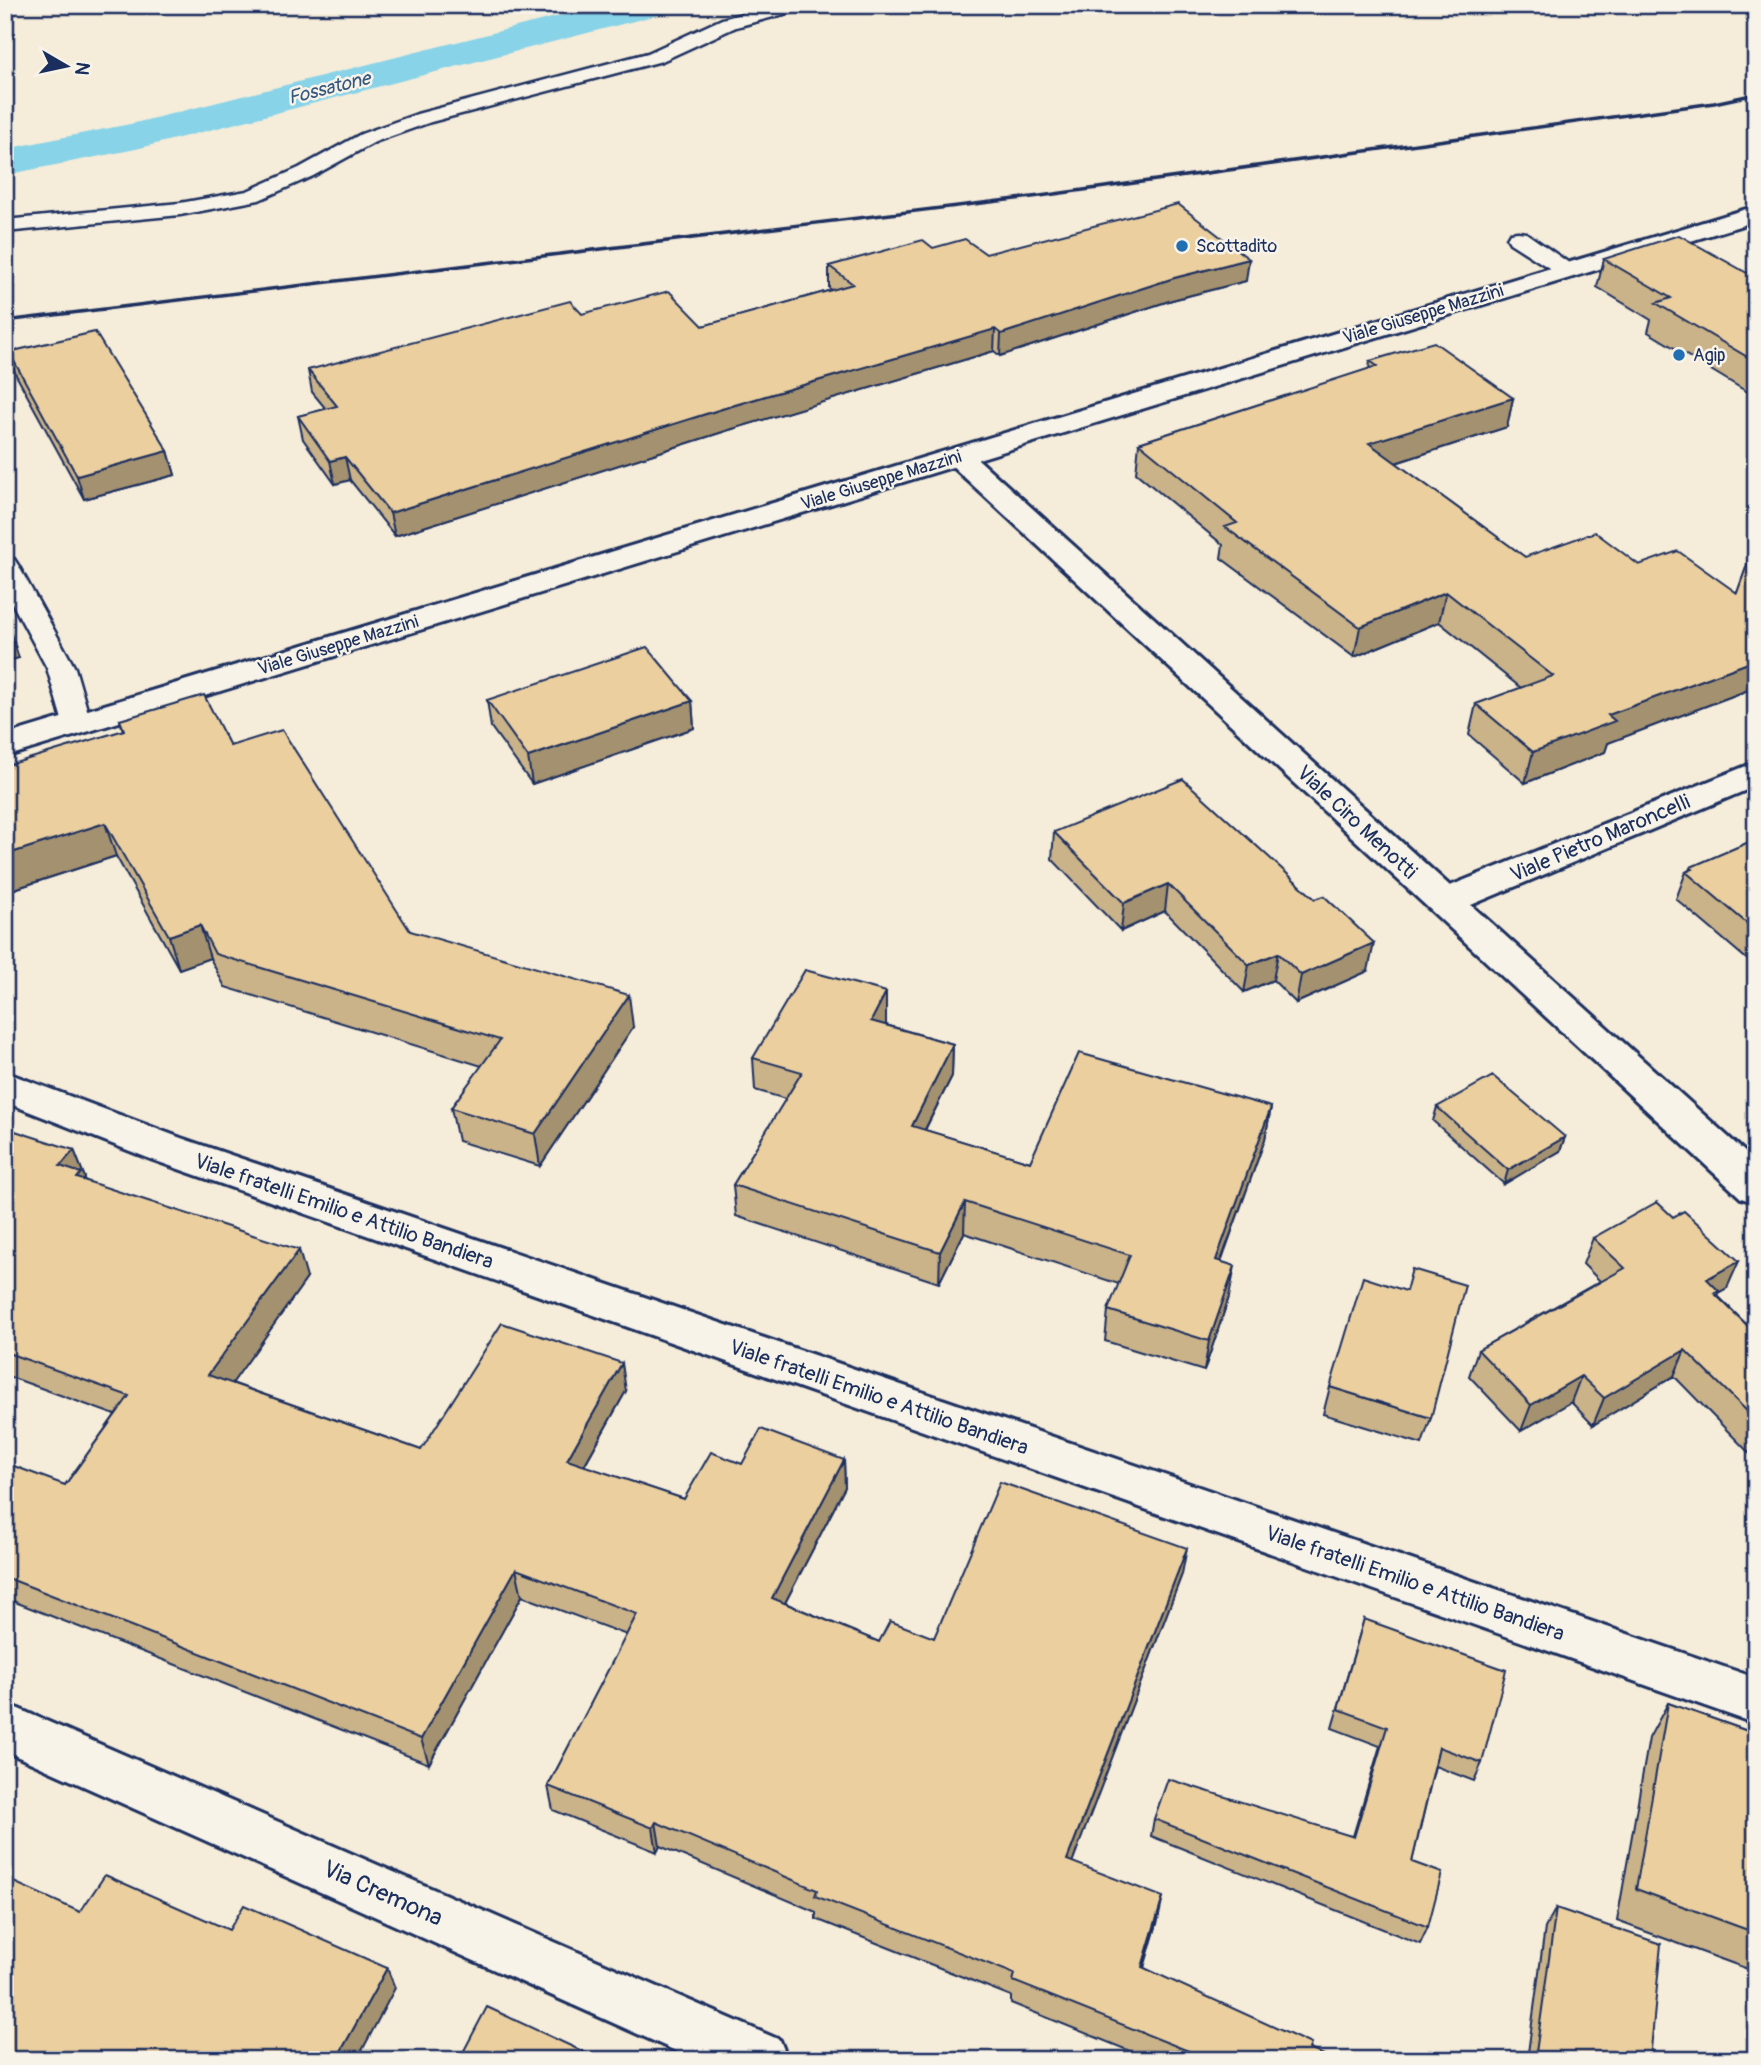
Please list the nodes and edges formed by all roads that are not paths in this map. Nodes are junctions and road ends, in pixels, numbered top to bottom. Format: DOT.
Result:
graph roads {
  1 [pos="797,5"];
  2 [pos="1756,212"];
  3 [pos="5,226"];
  4 [pos="1518,238"];
  5 [pos="1568,270"];
  6 [pos="958,457"];
  7 [pos="5,565"];
  8 [pos="77,723"];
  9 [pos="5,746"];
  10 [pos="1756,773"];
  11 [pos="1445,902"];
  12 [pos="5,1086"];
  13 [pos="1756,1187"];
  14 [pos="1756,1701"];
  15 [pos="5,1726"];
  16 [pos="760,2060"];
  1 -- 3 [label="lane"];
  2 -- 5 [label="street, Viale Giuseppe Mazzini"];
  4 -- 5 [label="lane"];
  5 -- 6 [label="street, Viale Giuseppe Mazzini"];
  6 -- 8 [label="street, Viale Giuseppe Mazzini"];
  6 -- 11 [label="street, Viale Ciro Menotti"];
  7 -- 8 [label="lane"];
  8 -- 9 [label="street, Viale Giuseppe Mazzini"];
  10 -- 11 [label="street, Viale Pietro Maroncelli"];
  11 -- 13 [label="street, Viale Ciro Menotti"];
  12 -- 14 [label="street, Viale fratelli Emilio e Attilio Bandiera"];
  15 -- 16 [label="street, Via Cremona"];
}
